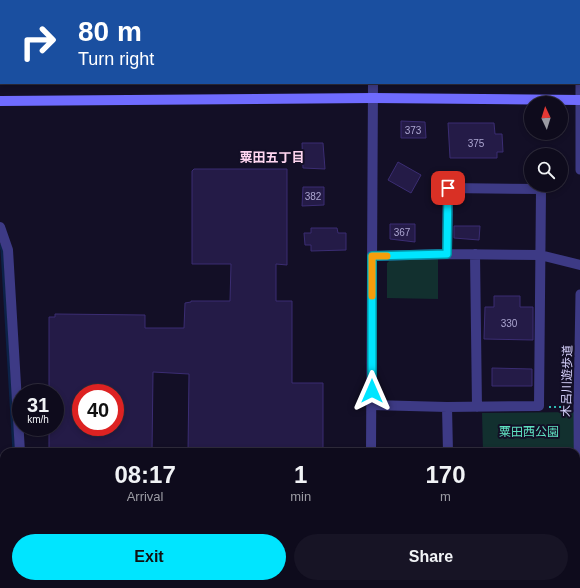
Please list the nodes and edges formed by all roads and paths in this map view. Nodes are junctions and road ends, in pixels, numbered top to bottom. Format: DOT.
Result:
graph roads {
  1 [pos="580,0"];
  2 [pos="373,84"];
  3 [pos="373,98"];
  4 [pos="580,100"];
  5 [pos="0,101"];
  6 [pos="580,170"];
  7 [pos="0,227"];
  8 [pos="447,254"];
  9 [pos="475,254"];
  10 [pos="540,255"];
  11 [pos="372,256"];
  12 [pos="580,265"];
  13 [pos="580,294"];
  14 [pos="372,405"];
  15 [pos="539,406"];
  16 [pos="447,407"];
  17 [pos="477,407"];
  18 [pos="578,408"];
  19 [pos="20,448"];
  20 [pos="371,448"];
  21 [pos="448,448"];
  22 [pos="578,448"];
  23 [pos="516,588"];
  24 [pos="548,588"];
  25 [pos="578,588"];
  1 -- 4 [label="street"];
  2 -- 3 [label="street"];
  3 -- 4 [label="main road"];
  3 -- 5 [label="main road"];
  3 -- 11 [label="street"];
  4 -- 6 [label="street"];
  7 -- 19 [label="street"];
  8 -- 9 [label="street"];
  8 -- 10 [label="street"];
  8 -- 11 [label="street"];
  9 -- 10 [label="street"];
  9 -- 17 [label="street"];
  10 -- 12 [label="street"];
  10 -- 15 [label="street"];
  11 -- 14 [label="street"];
  13 -- 18 [label="street, 木呂川遊歩道"];
  14 -- 16 [label="street"];
  14 -- 20 [label="street"];
  15 -- 17 [label="street"];
  15 -- 18 [label="path"];
  16 -- 17 [label="street"];
  16 -- 21 [label="street"];
  18 -- 22 [label="street, 木呂川遊歩道"];
  23 -- 24 [label="street"];
  24 -- 25 [label="street"];
}
